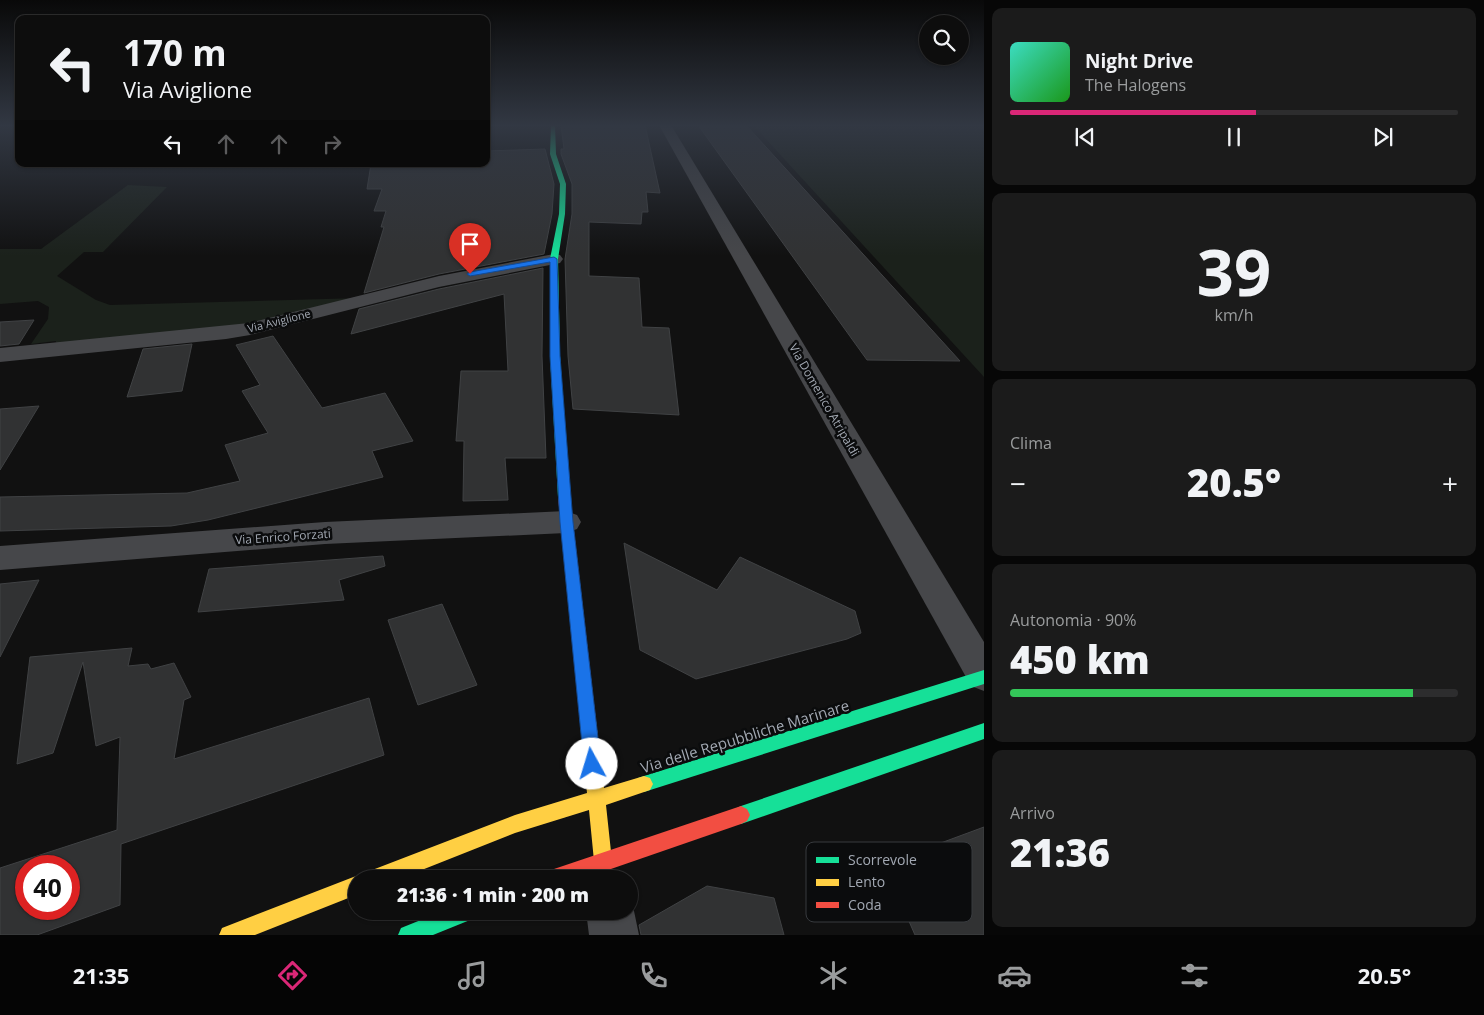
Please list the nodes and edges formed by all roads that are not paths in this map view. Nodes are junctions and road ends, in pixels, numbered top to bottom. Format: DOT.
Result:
graph roads {
  1 [pos="559,169"];
  2 [pos="690,169"];
  3 [pos="554,259"];
  4 [pos="0,355"];
  5 [pos="566,522"];
  6 [pos="0,558"];
  7 [pos="984,676"];
  8 [pos="984,731"];
  9 [pos="596,799"];
  10 [pos="397,870"];
  11 [pos="604,870"];
  12 [pos="348,889"];
  13 [pos="446,920"];
  14 [pos="612,920"];
  15 [pos="229,935"];
  16 [pos="408,935"];
  17 [pos="614,935"];
  1 -- 3 [label="street"];
  2 -- 7 [label="street, Via Domenico Atripaldi"];
  3 -- 4 [label="street, Via Aviglione"];
  3 -- 5 [label="street"];
  5 -- 6 [label="street, Via Enrico Forzati"];
  5 -- 9 [label="street"];
  7 -- 9 [label="street, Via delle Repubbliche Marinare"];
  8 -- 11 [label="street"];
  9 -- 10 [label="street, Via delle Repubbliche Marinare"];
  9 -- 11 [label="street"];
  12 -- 15 [label="street"];
  13 -- 16 [label="street"];
  14 -- 17 [label="street"];
}
